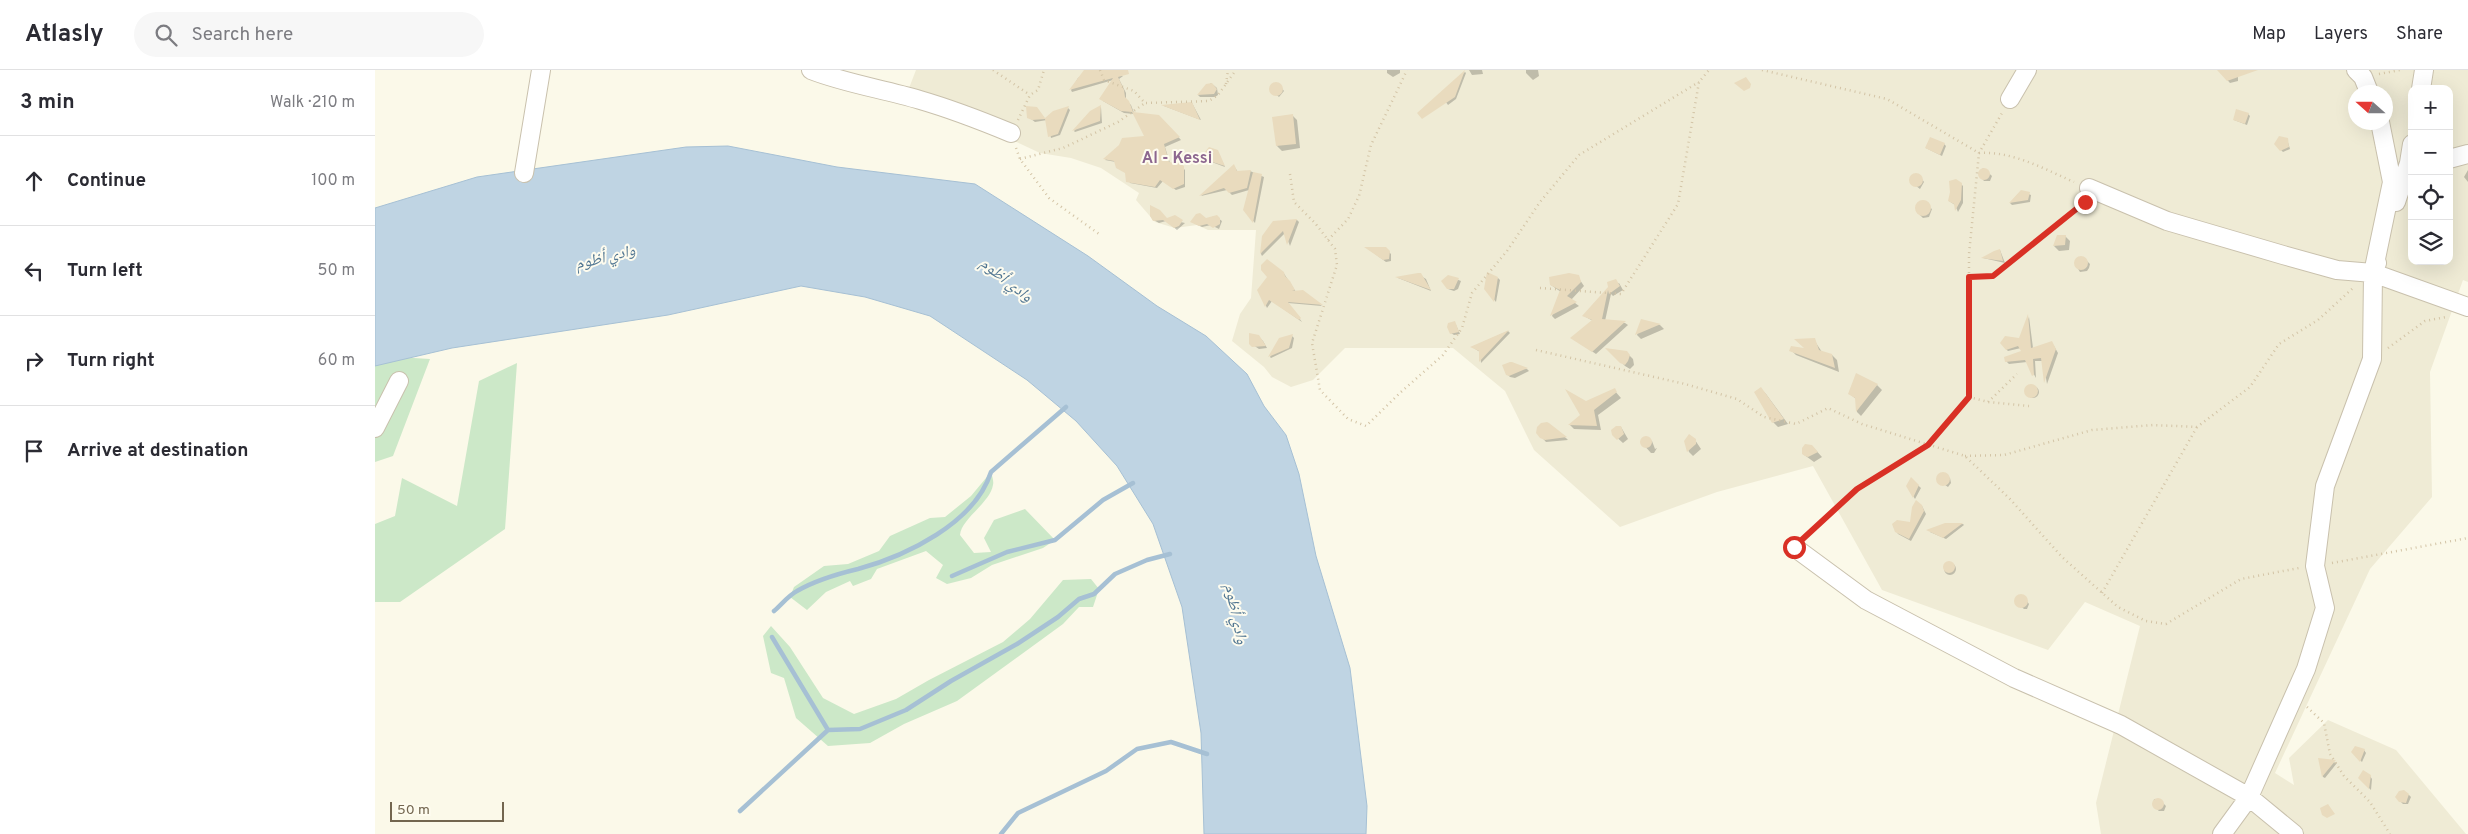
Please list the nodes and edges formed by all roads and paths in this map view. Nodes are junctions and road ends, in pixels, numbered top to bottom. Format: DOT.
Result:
graph roads {
  1 [pos="541,70"];
  2 [pos="811,70"];
  3 [pos="993,70"];
  4 [pos="1043,70"];
  5 [pos="1100,70"];
  6 [pos="1228,70"];
  7 [pos="1236,70"];
  8 [pos="1407,70"];
  9 [pos="1709,70"];
  10 [pos="1761,70"];
  11 [pos="2027,70"];
  12 [pos="2400,70"];
  13 [pos="2423,70"];
  14 [pos="2363,80"];
  15 [pos="1699,82"];
  16 [pos="1226,85"];
  17 [pos="2421,85"];
  18 [pos="1030,95"];
  19 [pos="2010,99"];
  20 [pos="1145,103"];
  21 [pos="2382,130"];
  22 [pos="1011,133"];
  23 [pos="1979,153"];
  24 [pos="2468,154"];
  25 [pos="1020,158"];
  26 [pos="2453,158"];
  27 [pos="2408,168"];
  28 [pos="524,173"];
  29 [pos="1290,174"];
  30 [pos="2089,188"];
  31 [pos="1099,234"];
  32 [pos="1328,240"];
  33 [pos="2373,273"];
  34 [pos="1969,277"];
  35 [pos="1540,288"];
  36 [pos="2468,307"];
  37 [pos="2451,316"];
  38 [pos="1536,350"];
  39 [pos="2372,359"];
  40 [pos="2017,374"];
  41 [pos="399,381"];
  42 [pos="1969,397"];
  43 [pos="1988,402"];
  44 [pos="2029,406"];
  45 [pos="2197,427"];
  46 [pos="375,428"];
  47 [pos="1928,445"];
  48 [pos="1965,456"];
  49 [pos="2468,538"];
  50 [pos="1794,547"];
  51 [pos="2315,566"];
  52 [pos="2103,593"];
  53 [pos="2294,694"];
  54 [pos="2249,797"];
  55 [pos="2223,834"];
  56 [pos="2294,834"];
  57 [pos="2390,834"];
  1 -- 28 [label="street"];
  2 -- 22 [label="street"];
  3 -- 18 [label="path"];
  4 -- 18 [label="path"];
  5 -- 20 [label="path"];
  6 -- 16 [label="path"];
  7 -- 16 [label="path"];
  8 -- 32 [label="path"];
  9 -- 15 [label="path"];
  10 -- 23 [label="path"];
  11 -- 19 [label="street"];
  12 -- 14 [label="path"];
  13 -- 17 [label="street"];
  15 -- 32 [label="path"];
  15 -- 35 [label="path"];
  16 -- 20 [label="path"];
  18 -- 22 [label="path"];
  19 -- 23 [label="path"];
  20 -- 25 [label="path"];
  21 -- 33 [label="street"];
  22 -- 25 [label="path"];
  23 -- 30 [label="path"];
  23 -- 34 [label="path"];
  24 -- 26 [label="street"];
  25 -- 31 [label="path"];
  27 -- 33 [label="street"];
  29 -- 32 [label="path"];
  30 -- 33 [label="street"];
  30 -- 34 [label="path"];
  33 -- 36 [label="street"];
  33 -- 39 [label="street"];
  33 -- 45 [label="path"];
  34 -- 42 [label="path"];
  37 -- 39 [label="path"];
  38 -- 47 [label="path"];
  39 -- 51 [label="street"];
  40 -- 43 [label="path"];
  41 -- 46 [label="street"];
  42 -- 43 [label="path"];
  42 -- 47 [label="path"];
  43 -- 44 [label="path"];
  45 -- 48 [label="path"];
  45 -- 52 [label="path"];
  47 -- 48 [label="path"];
  47 -- 50 [label="path"];
  48 -- 52 [label="path"];
  49 -- 51 [label="path"];
  50 -- 54 [label="street"];
  51 -- 52 [label="path"];
  51 -- 53 [label="street"];
  53 -- 54 [label="street"];
  53 -- 57 [label="path"];
  54 -- 55 [label="street"];
  54 -- 56 [label="street"];
}
